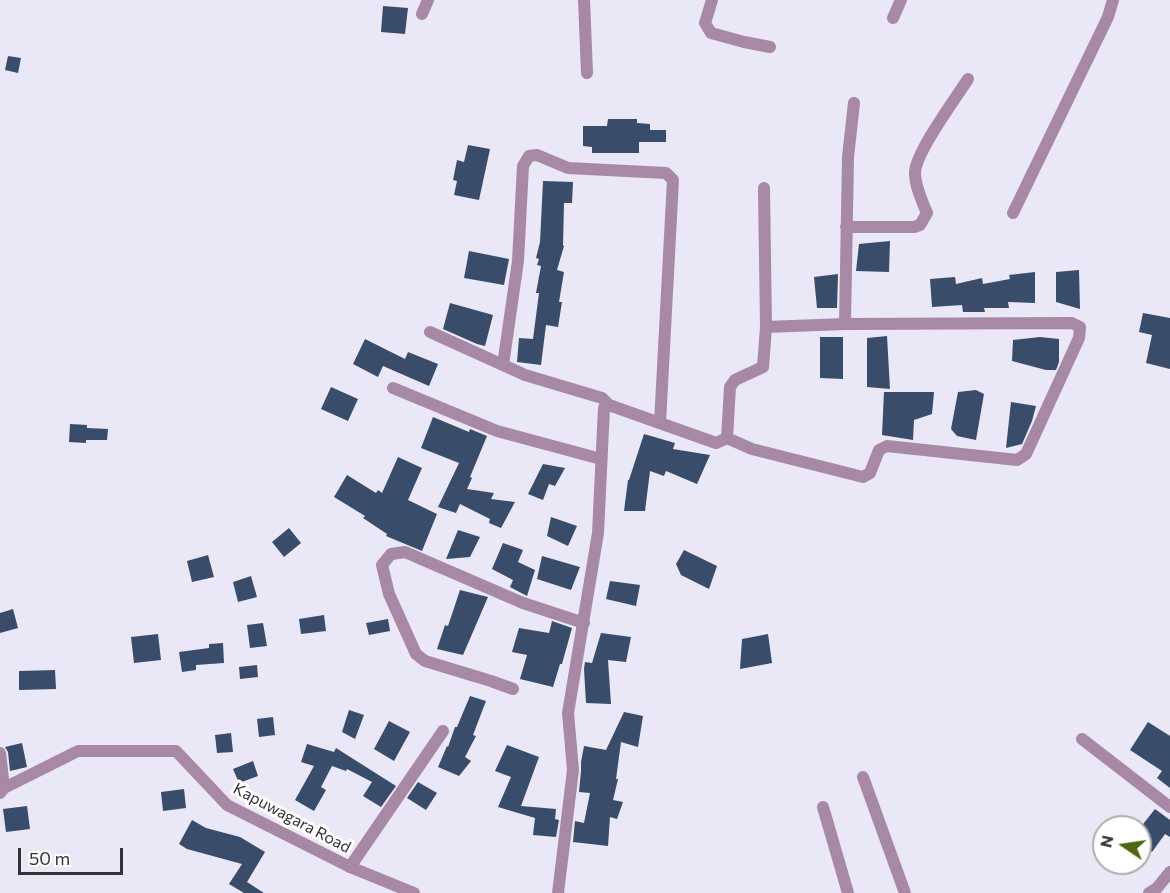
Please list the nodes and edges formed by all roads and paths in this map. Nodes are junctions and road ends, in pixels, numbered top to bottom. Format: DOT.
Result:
graph roads {
  1 [pos="428,0"];
  2 [pos="584,0"];
  3 [pos="712,0"];
  4 [pos="901,0"];
  5 [pos="1113,0"];
  6 [pos="422,14"];
  7 [pos="893,18"];
  8 [pos="770,47"];
  9 [pos="587,73"];
  10 [pos="968,79"];
  11 [pos="854,103"];
  12 [pos="764,188"];
  13 [pos="1013,213"];
  14 [pos="846,227"];
  15 [pos="845,324"];
  16 [pos="766,327"];
  17 [pos="430,332"];
  18 [pos="503,365"];
  19 [pos="393,388"];
  20 [pos="609,405"];
  21 [pos="660,423"];
  22 [pos="727,438"];
  23 [pos="601,459"];
  24 [pos="584,623"];
  25 [pos="513,689"];
  26 [pos="443,731"];
  27 [pos="1082,739"];
  28 [pos="0,753"];
  29 [pos="862,777"];
  30 [pos="2,791"];
  31 [pos="823,807"];
  32 [pos="1170,807"];
  33 [pos="350,867"];
  34 [pos="1170,872"];
  35 [pos="414,893"];
  36 [pos="558,893"];
  37 [pos="848,893"];
  38 [pos="904,893"];
  39 [pos="1149,893"];
  1 -- 6 [label="street"];
  2 -- 9 [label="street"];
  3 -- 8 [label="street"];
  4 -- 7 [label="street"];
  5 -- 13 [label="street"];
  10 -- 14 [label="street"];
  11 -- 14 [label="street"];
  12 -- 16 [label="street"];
  14 -- 15 [label="street"];
  15 -- 16 [label="street"];
  15 -- 22 [label="street"];
  16 -- 22 [label="street"];
  17 -- 18 [label="street"];
  18 -- 20 [label="street"];
  18 -- 21 [label="street"];
  19 -- 23 [label="street"];
  20 -- 21 [label="street"];
  20 -- 23 [label="street"];
  21 -- 22 [label="street"];
  23 -- 24 [label="street"];
  24 -- 25 [label="street"];
  24 -- 36 [label="street"];
  26 -- 33 [label="street"];
  27 -- 32 [label="street"];
  28 -- 30 [label="street"];
  29 -- 38 [label="street"];
  30 -- 33 [label="street, Kapuwagara Road"];
  31 -- 37 [label="street"];
  33 -- 35 [label="street, Kapuwagara Road"];
  34 -- 39 [label="street"];
}
